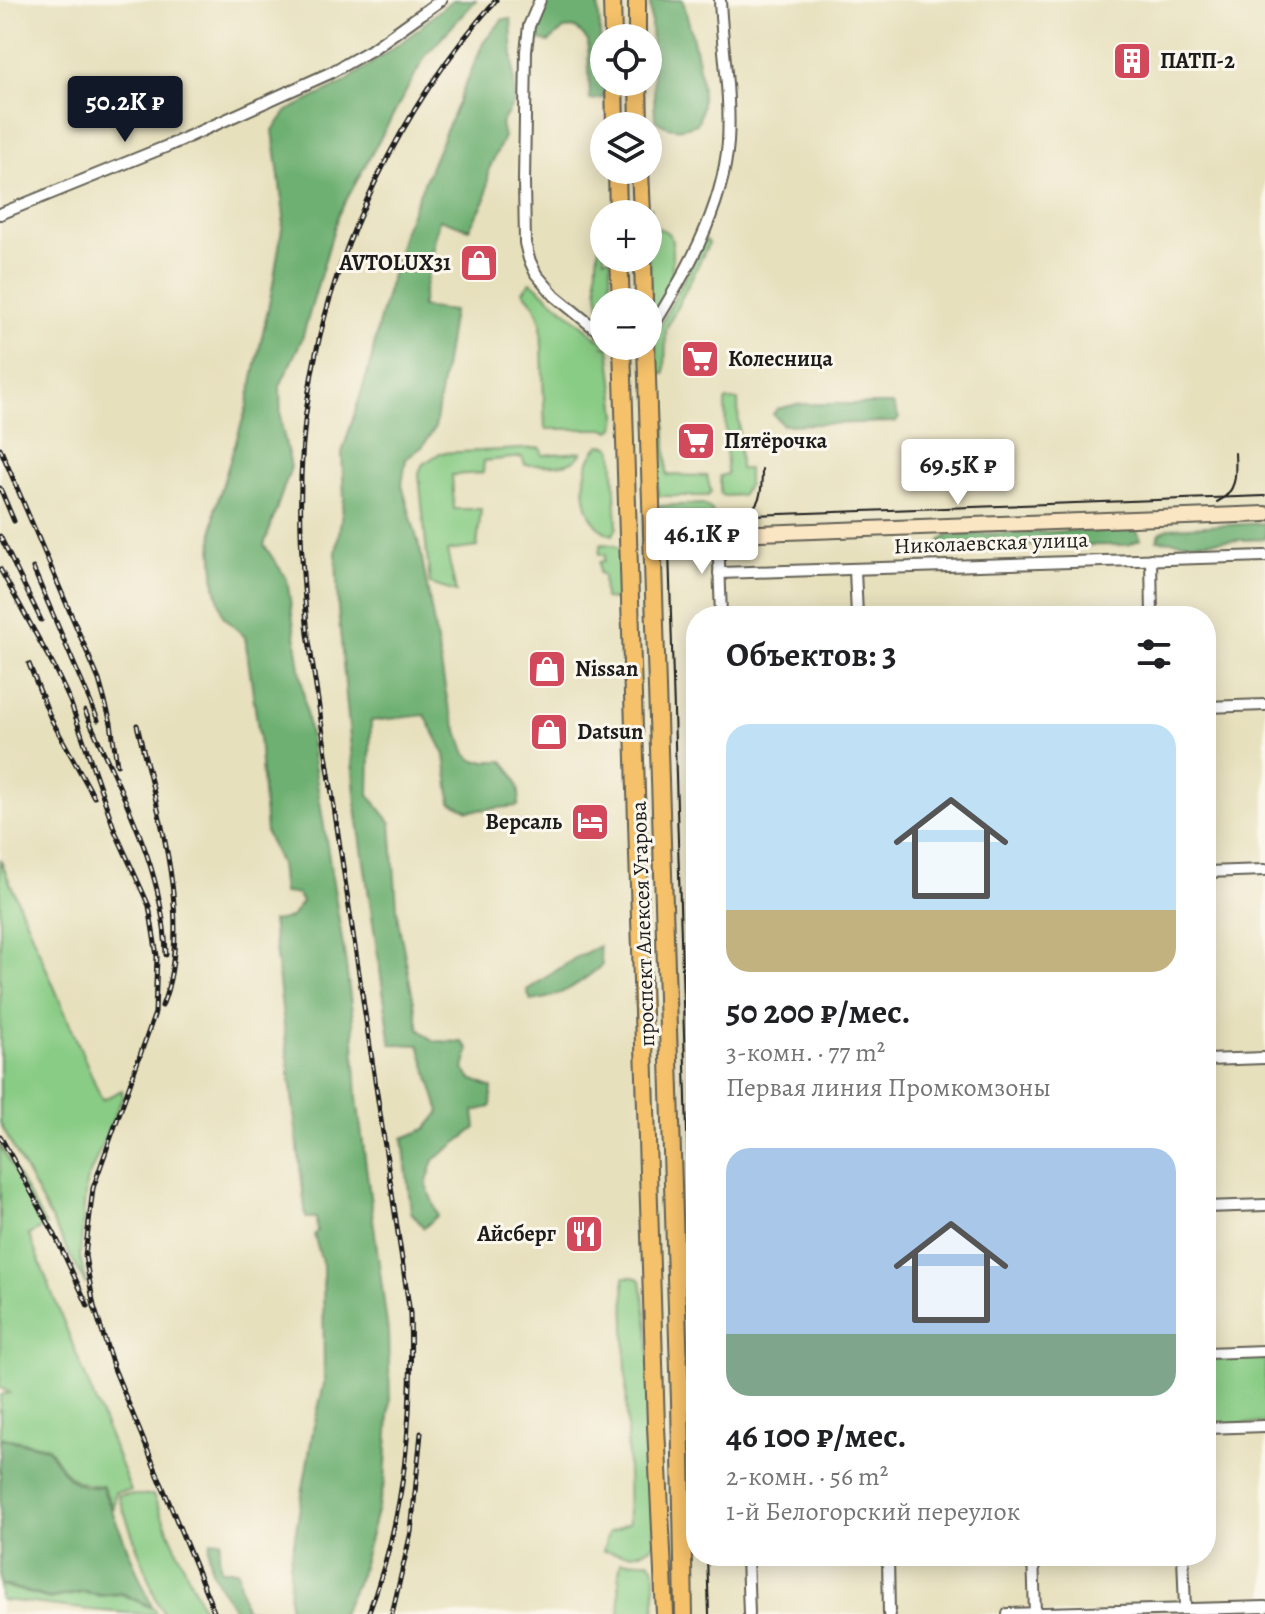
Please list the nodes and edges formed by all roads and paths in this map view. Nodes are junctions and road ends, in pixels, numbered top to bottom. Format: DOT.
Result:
graph roads {
  1 [pos="441,0"];
  2 [pos="540,0"];
  3 [pos="612,0"];
  4 [pos="637,0"];
  5 [pos="720,0"];
  6 [pos="613,24"];
  7 [pos="637,24"];
  8 [pos="0,214"];
  9 [pos="662,312"];
  10 [pos="590,325"];
  11 [pos="621,360"];
  12 [pos="646,360"];
  13 [pos="1265,514"];
  14 [pos="718,534"];
  15 [pos="652,537"];
  16 [pos="628,539"];
  17 [pos="1265,556"];
  18 [pos="1151,559"];
  19 [pos="855,570"];
  20 [pos="719,573"];
  21 [pos="721,606"];
  22 [pos="857,606"];
  23 [pos="1152,606"];
  24 [pos="1265,705"];
  25 [pos="1216,707"];
  26 [pos="1265,870"];
  27 [pos="1216,872"];
  28 [pos="1265,1058"];
  29 [pos="1216,1060"];
  30 [pos="1265,1205"];
  31 [pos="1216,1207"];
  32 [pos="1265,1351"];
  33 [pos="1216,1353"];
  34 [pos="1265,1426"];
  35 [pos="1216,1428"];
  36 [pos="661,1500"];
  37 [pos="680,1500"];
  38 [pos="747,1566"];
  39 [pos="888,1566"];
  40 [pos="1033,1566"];
  41 [pos="1183,1566"];
  42 [pos="1265,1607"];
  43 [pos="1185,1608"];
  44 [pos="1035,1613"];
  45 [pos="665,1614"];
  46 [pos="684,1614"];
  47 [pos="749,1614"];
  48 [pos="889,1614"];
  49 [pos="1008,1614"];
  1 -- 8 [label="street"];
  2 -- 10 [label="street"];
  3 -- 6 [label="main road"];
  4 -- 7 [label="main road"];
  5 -- 9 [label="street"];
  11 -- 16 [label="main road, проспект Алексея Угарова"];
  12 -- 15 [label="main road, проспект Алексея Угарова"];
  13 -- 14 [label="main road, Николаевская улица"];
  14 -- 15 [label="main road, Николаевская улица"];
  14 -- 20 [label="street"];
  15 -- 16 [label="main road"];
  15 -- 37 [label="main road, проспект Алексея Угарова"];
  16 -- 36 [label="main road, проспект Алексея Угарова"];
  17 -- 18 [label="street, Николаевская улица"];
  18 -- 19 [label="street, Николаевская улица"];
  18 -- 23 [label="street"];
  19 -- 20 [label="street, Николаевская улица"];
  19 -- 22 [label="street"];
  20 -- 21 [label="street"];
  24 -- 25 [label="street"];
  26 -- 27 [label="street"];
  28 -- 29 [label="street"];
  30 -- 31 [label="street"];
  32 -- 33 [label="street"];
  34 -- 35 [label="street"];
  36 -- 37 [label="main road"];
  36 -- 45 [label="main road, проспект Алексея Угарова"];
  37 -- 46 [label="main road, проспект Алексея Угарова"];
  38 -- 47 [label="street"];
  39 -- 48 [label="street"];
  40 -- 44 [label="street"];
  41 -- 43 [label="street"];
  42 -- 43 [label="street"];
  43 -- 44 [label="street"];
  44 -- 49 [label="street"];
}
